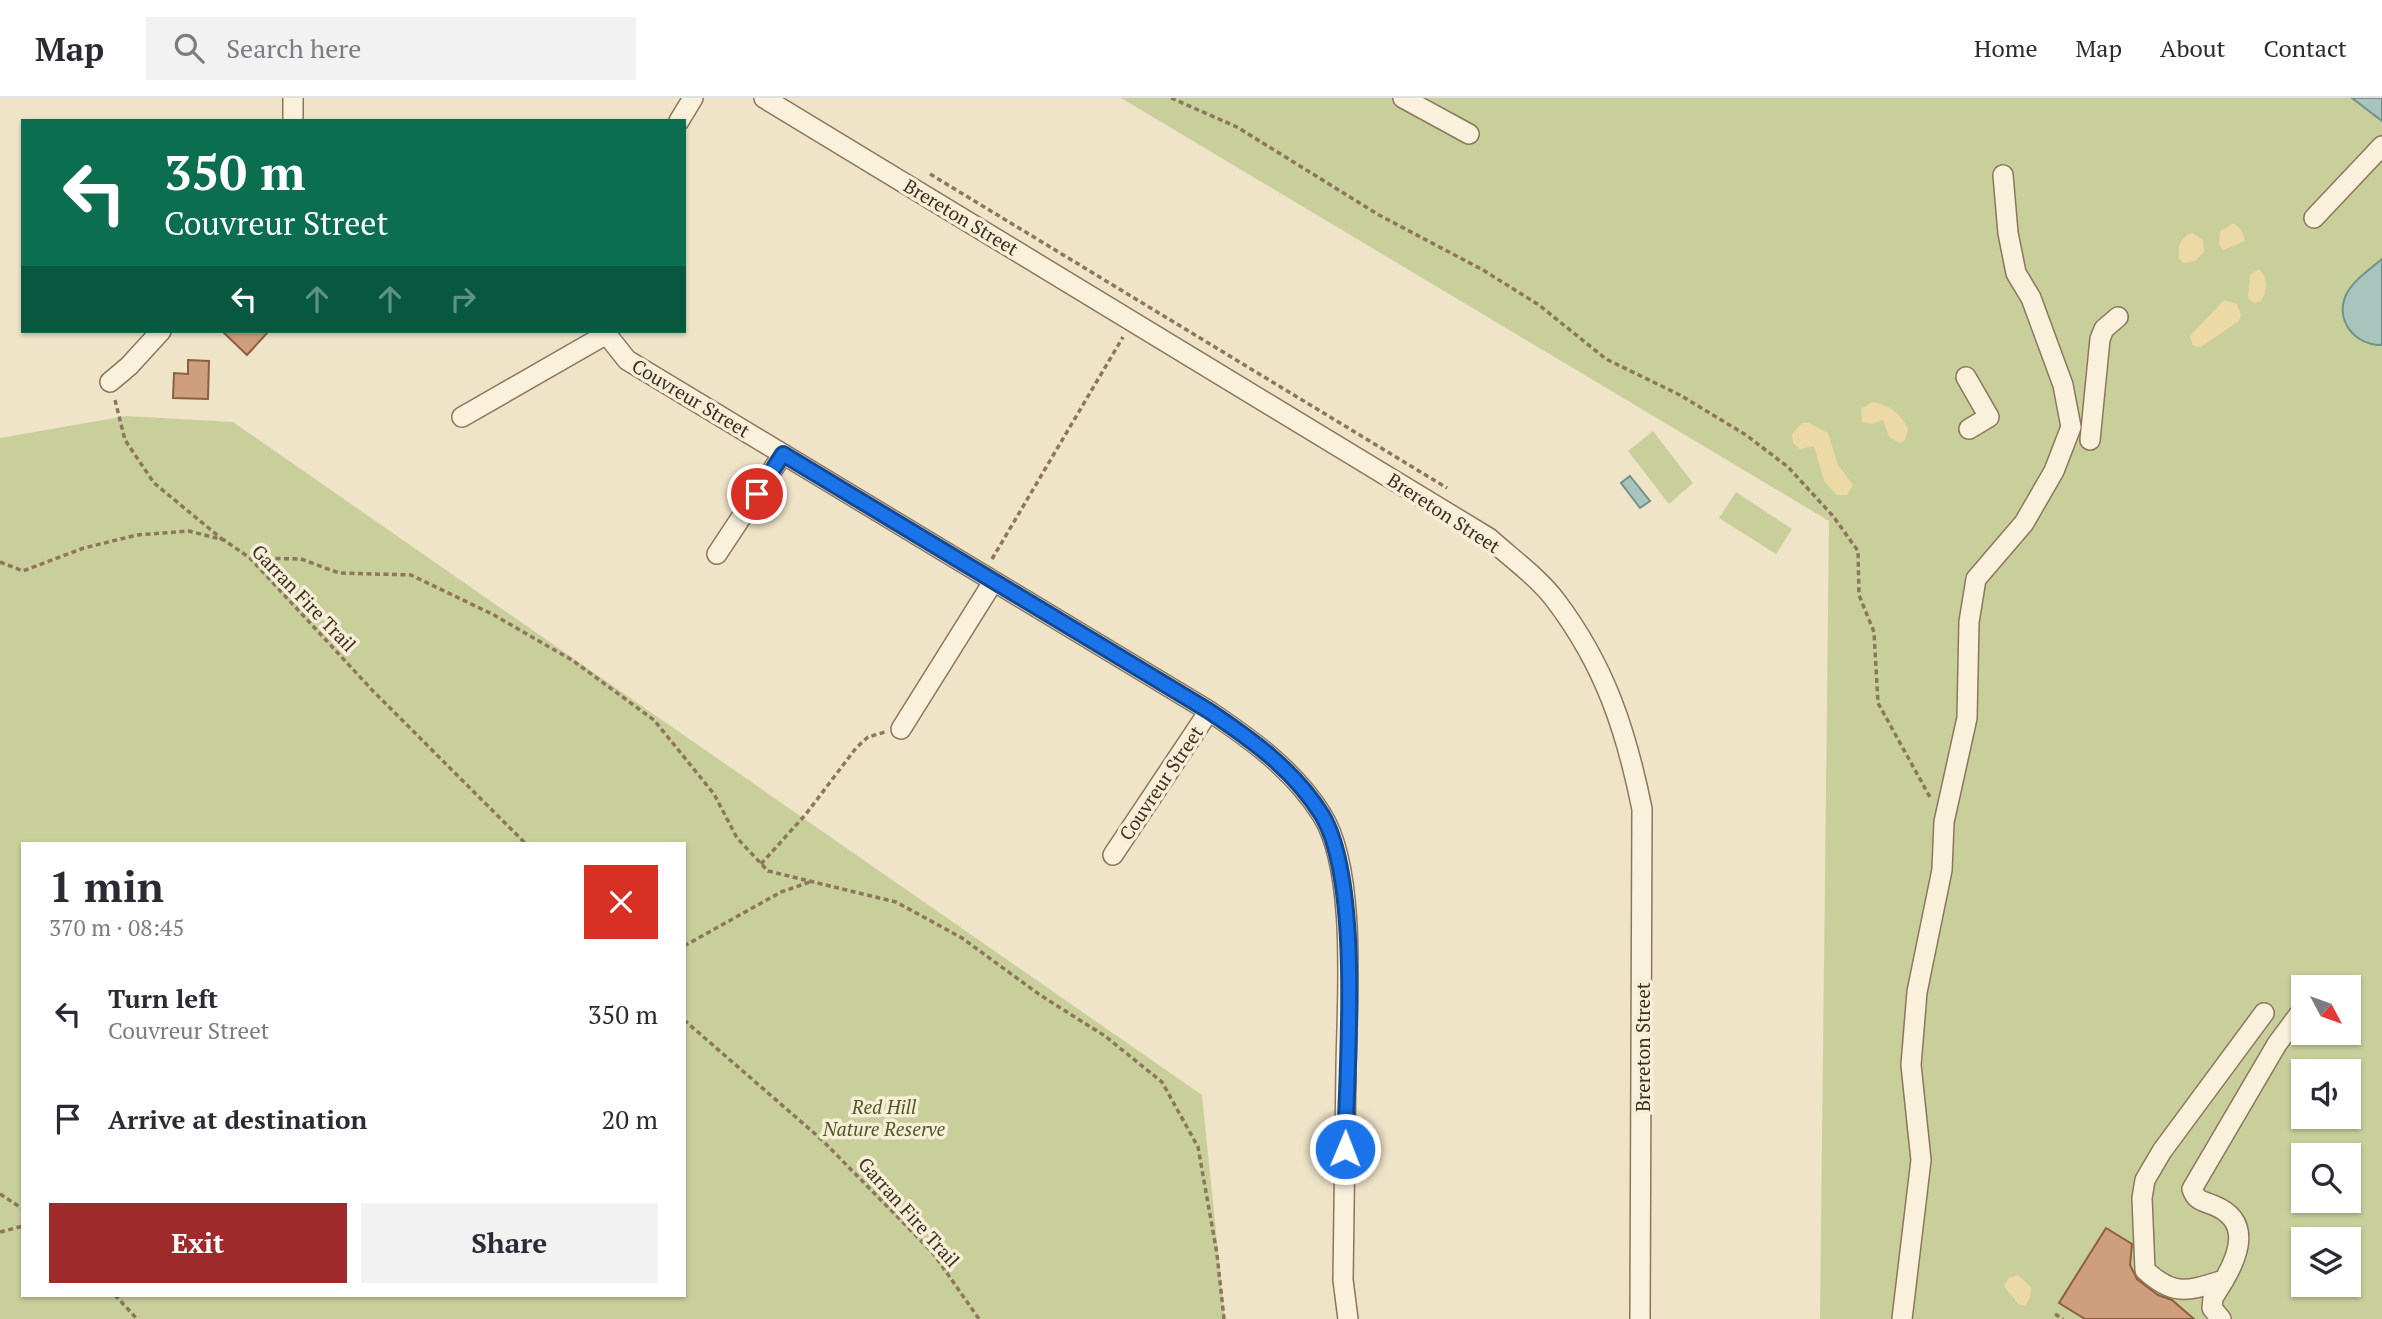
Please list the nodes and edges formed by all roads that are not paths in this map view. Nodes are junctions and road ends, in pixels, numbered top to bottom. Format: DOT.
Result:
graph roads {
  1 [pos="293,98"];
  2 [pos="693,98"];
  3 [pos="764,98"];
  4 [pos="1403,98"];
  5 [pos="293,119"];
  6 [pos="680,119"];
  7 [pos="1469,134"];
  8 [pos="2382,146"];
  9 [pos="2003,175"];
  10 [pos="2314,218"];
  11 [pos="2118,317"];
  12 [pos="159,333"];
  13 [pos="605,333"];
  14 [pos="1966,377"];
  15 [pos="110,382"];
  16 [pos="462,417"];
  17 [pos="1969,429"];
  18 [pos="2090,440"];
  19 [pos="783,454"];
  20 [pos="717,554"];
  21 [pos="987,579"];
  22 [pos="1209,711"];
  23 [pos="901,729"];
  24 [pos="1113,855"];
  25 [pos="2264,1013"];
  26 [pos="2291,1025"];
  27 [pos="2224,1280"];
  28 [pos="1348,1319"];
  29 [pos="1640,1319"];
  30 [pos="1902,1319"];
  31 [pos="2221,1319"];
  1 -- 5 [label="street"];
  2 -- 6 [label="street"];
  3 -- 29 [label="street, Brereton Street"];
  4 -- 7 [label="street"];
  8 -- 10 [label="street"];
  9 -- 30 [label="street"];
  11 -- 18 [label="street"];
  12 -- 15 [label="street"];
  13 -- 16 [label="street, Couvreur Street"];
  13 -- 19 [label="street, Couvreur Street"];
  14 -- 17 [label="street"];
  19 -- 20 [label="street"];
  19 -- 21 [label="street, Couvreur Street"];
  21 -- 22 [label="street, Couvreur Street"];
  21 -- 23 [label="street"];
  22 -- 24 [label="street, Couvreur Street"];
  22 -- 28 [label="street, Couvreur Street"];
  25 -- 27 [label="street"];
  26 -- 27 [label="street"];
  27 -- 31 [label="street"];
}
